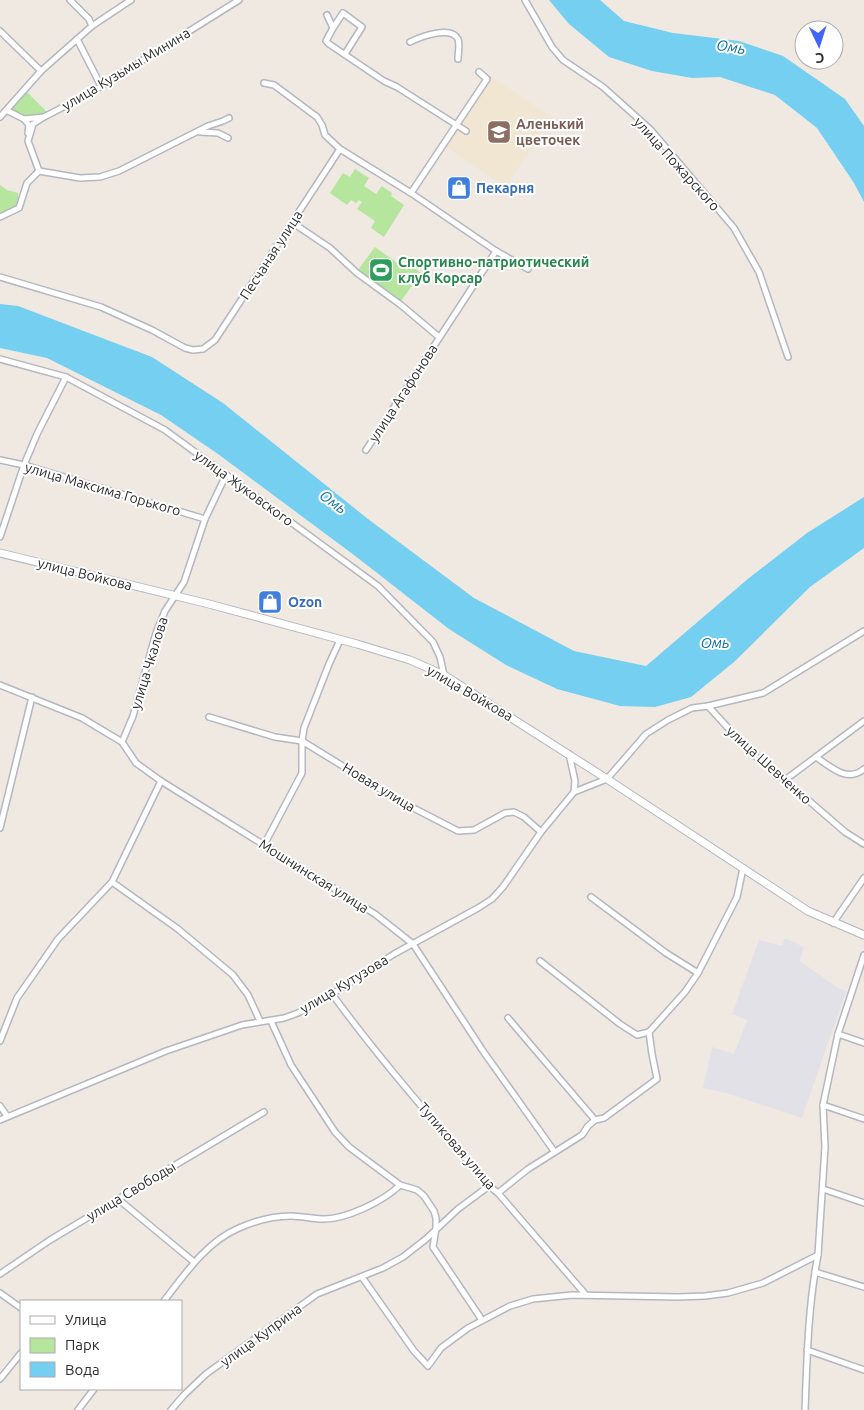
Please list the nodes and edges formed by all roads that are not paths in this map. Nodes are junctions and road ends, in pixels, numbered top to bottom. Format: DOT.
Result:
graph roads {
  1 [pos="70,0"];
  2 [pos="131,0"];
  3 [pos="239,0"];
  4 [pos="525,0"];
  5 [pos="327,15"];
  6 [pos="92,26"];
  7 [pos="333,28"];
  8 [pos="0,31"];
  9 [pos="77,39"];
  10 [pos="410,42"];
  11 [pos="345,54"];
  12 [pos="458,59"];
  13 [pos="41,71"];
  14 [pos="479,72"];
  15 [pos="264,83"];
  16 [pos="101,86"];
  17 [pos="8,110"];
  18 [pos="0,117"];
  19 [pos="44,117"];
  20 [pos="229,118"];
  21 [pos="24,119"];
  22 [pos="456,125"];
  23 [pos="466,131"];
  24 [pos="199,132"];
  25 [pos="228,138"];
  26 [pos="28,142"];
  27 [pos="340,149"];
  28 [pos="39,171"];
  29 [pos="411,193"];
  30 [pos="0,217"];
  31 [pos="293,223"];
  32 [pos="496,251"];
  33 [pos="528,269"];
  34 [pos="0,277"];
  35 [pos="439,337"];
  36 [pos="788,357"];
  37 [pos="0,359"];
  38 [pos="66,377"];
  39 [pos="366,450"];
  40 [pos="0,460"];
  41 [pos="24,465"];
  42 [pos="226,475"];
  43 [pos="205,519"];
  44 [pos="0,537"];
  45 [pos="0,553"];
  46 [pos="176,596"];
  47 [pos="864,631"];
  48 [pos="340,640"];
  49 [pos="444,675"];
  50 [pos="0,685"];
  51 [pos="32,697"];
  52 [pos="708,706"];
  53 [pos="209,717"];
  54 [pos="864,721"];
  55 [pos="302,741"];
  56 [pos="122,742"];
  57 [pos="569,754"];
  58 [pos="816,757"];
  59 [pos="864,769"];
  60 [pos="607,779"];
  61 [pos="785,780"];
  62 [pos="161,781"];
  63 [pos="574,792"];
  64 [pos="0,828"];
  65 [pos="541,832"];
  66 [pos="864,844"];
  67 [pos="264,845"];
  68 [pos="743,868"];
  69 [pos="864,878"];
  70 [pos="112,882"];
  71 [pos="591,897"];
  72 [pos="833,923"];
  73 [pos="864,935"];
  74 [pos="413,944"];
  75 [pos="864,955"];
  76 [pos="540,961"];
  77 [pos="698,973"];
  78 [pos="332,994"];
  79 [pos="508,1018"];
  80 [pos="260,1021"];
  81 [pos="271,1021"];
  82 [pos="649,1032"];
  83 [pos="838,1034"];
  84 [pos="0,1041"];
  85 [pos="864,1043"];
  86 [pos="823,1105"];
  87 [pos="0,1106"];
  88 [pos="264,1112"];
  89 [pos="7,1116"];
  90 [pos="864,1119"];
  91 [pos="0,1120"];
  92 [pos="595,1120"];
  93 [pos="554,1151"];
  94 [pos="400,1185"];
  95 [pos="489,1186"];
  96 [pos="823,1189"];
  97 [pos="498,1193"];
  98 [pos="118,1199"];
  99 [pos="864,1203"];
  100 [pos="436,1228"];
  101 [pos="818,1255"];
  102 [pos="194,1262"];
  103 [pos="815,1272"];
  104 [pos="0,1274"];
  105 [pos="362,1277"];
  106 [pos="864,1287"];
  107 [pos="0,1293"];
  108 [pos="586,1295"];
  109 [pos="165,1300"];
  110 [pos="20,1307"];
  111 [pos="482,1320"];
  112 [pos="808,1350"];
  113 [pos="20,1354"];
  114 [pos="864,1370"];
  115 [pos="0,1379"];
  116 [pos="93,1390"];
  117 [pos="78,1410"];
  118 [pos="171,1410"];
  119 [pos="805,1410"];
  1 -- 6 [label="street"];
  2 -- 6 [label="street"];
  3 -- 16 [label="street, улица Кузьмы Минина"];
  4 -- 36 [label="street, улица Пожарского"];
  5 -- 7 [label="street"];
  6 -- 9 [label="street"];
  7 -- 11 [label="street"];
  7 -- 11 [label="street"];
  8 -- 13 [label="street"];
  9 -- 13 [label="street"];
  9 -- 16 [label="street"];
  10 -- 12 [label="street"];
  11 -- 22 [label="street"];
  13 -- 17 [label="street"];
  14 -- 22 [label="street"];
  15 -- 27 [label="street"];
  16 -- 19 [label="street, улица Кузьмы Минина"];
  17 -- 18 [label="street"];
  17 -- 21 [label="street"];
  19 -- 21 [label="street, улица Кузьмы Минина"];
  19 -- 26 [label="street"];
  20 -- 24 [label="street"];
  21 -- 26 [label="street"];
  22 -- 23 [label="street"];
  22 -- 29 [label="street"];
  24 -- 25 [label="street"];
  24 -- 28 [label="street"];
  26 -- 28 [label="street"];
  27 -- 29 [label="street"];
  27 -- 31 [label="street, Песчаная улица"];
  28 -- 30 [label="street"];
  29 -- 32 [label="street"];
  31 -- 34 [label="street, Песчаная улица"];
  31 -- 35 [label="street, улица Агафонова"];
  32 -- 33 [label="street"];
  32 -- 35 [label="street, улица Агафонова"];
  35 -- 39 [label="street, улица Агафонова"];
  37 -- 38 [label="street, улица Жуковского"];
  38 -- 41 [label="street"];
  38 -- 42 [label="street, улица Жуковского"];
  40 -- 41 [label="street, улица Максима Горького"];
  41 -- 43 [label="street, улица Максима Горького"];
  41 -- 44 [label="street"];
  42 -- 43 [label="street, улица Чкалова"];
  42 -- 49 [label="street, улица Жуковского"];
  43 -- 46 [label="street, улица Чкалова"];
  45 -- 46 [label="main road, улица Войкова"];
  46 -- 48 [label="main road, улица Войкова"];
  46 -- 56 [label="street, улица Чкалова"];
  47 -- 52 [label="street"];
  48 -- 49 [label="main road, улица Войкова"];
  48 -- 55 [label="street"];
  49 -- 57 [label="main road, улица Войкова"];
  50 -- 51 [label="street, Мошнинская улица"];
  51 -- 56 [label="street, Мошнинская улица"];
  51 -- 64 [label="street"];
  52 -- 60 [label="street"];
  52 -- 61 [label="street, улица Шевченко"];
  53 -- 55 [label="street, Новая улица"];
  54 -- 58 [label="street"];
  55 -- 65 [label="street, Новая улица"];
  55 -- 67 [label="street"];
  56 -- 62 [label="street, Мошнинская улица"];
  57 -- 60 [label="main road, улица Войкова"];
  57 -- 63 [label="street"];
  58 -- 59 [label="street"];
  58 -- 61 [label="street"];
  60 -- 63 [label="street, улица Кутузова"];
  60 -- 68 [label="main road, улица Войкова"];
  61 -- 66 [label="street, улица Шевченко"];
  62 -- 67 [label="street, Мошнинская улица"];
  62 -- 70 [label="street"];
  63 -- 65 [label="street, улица Кутузова"];
  65 -- 74 [label="street, улица Кутузова"];
  67 -- 74 [label="street, Мошнинская улица"];
  68 -- 72 [label="main road, улица Войкова"];
  68 -- 77 [label="street"];
  69 -- 72 [label="street"];
  70 -- 80 [label="street"];
  70 -- 84 [label="street"];
  71 -- 77 [label="street"];
  72 -- 73 [label="main road, улица Войкова"];
  74 -- 78 [label="street, улица Кутузова"];
  74 -- 93 [label="street, Мошнинская улица"];
  75 -- 83 [label="street"];
  76 -- 82 [label="street"];
  77 -- 82 [label="street"];
  78 -- 81 [label="street, улица Кутузова"];
  78 -- 95 [label="street, Тупиковая улица"];
  79 -- 92 [label="street"];
  80 -- 81 [label="street, улица Кутузова"];
  80 -- 89 [label="street, улица Кутузова"];
  81 -- 94 [label="street"];
  82 -- 92 [label="street"];
  83 -- 85 [label="street"];
  83 -- 86 [label="street"];
  86 -- 90 [label="street"];
  86 -- 96 [label="street"];
  87 -- 89 [label="street"];
  88 -- 98 [label="street, улица Свободы"];
  89 -- 91 [label="street, улица Кутузова"];
  92 -- 93 [label="street"];
  93 -- 97 [label="street"];
  94 -- 100 [label="street"];
  94 -- 102 [label="street"];
  95 -- 97 [label="street, Тупиковая улица"];
  95 -- 100 [label="street, улица Куприна"];
  96 -- 99 [label="street"];
  96 -- 101 [label="street"];
  97 -- 108 [label="street, Тупиковая улица"];
  98 -- 102 [label="street"];
  98 -- 104 [label="street, улица Свободы"];
  100 -- 105 [label="street, улица Куприна"];
  100 -- 111 [label="street"];
  101 -- 103 [label="street"];
  101 -- 108 [label="street"];
  102 -- 109 [label="street"];
  103 -- 106 [label="street"];
  103 -- 112 [label="street"];
  105 -- 111 [label="street"];
  105 -- 118 [label="street, улица Куприна"];
  107 -- 110 [label="street"];
  108 -- 111 [label="street"];
  112 -- 114 [label="street"];
  112 -- 119 [label="street"];
  113 -- 115 [label="street"];
  116 -- 117 [label="street"];
}
